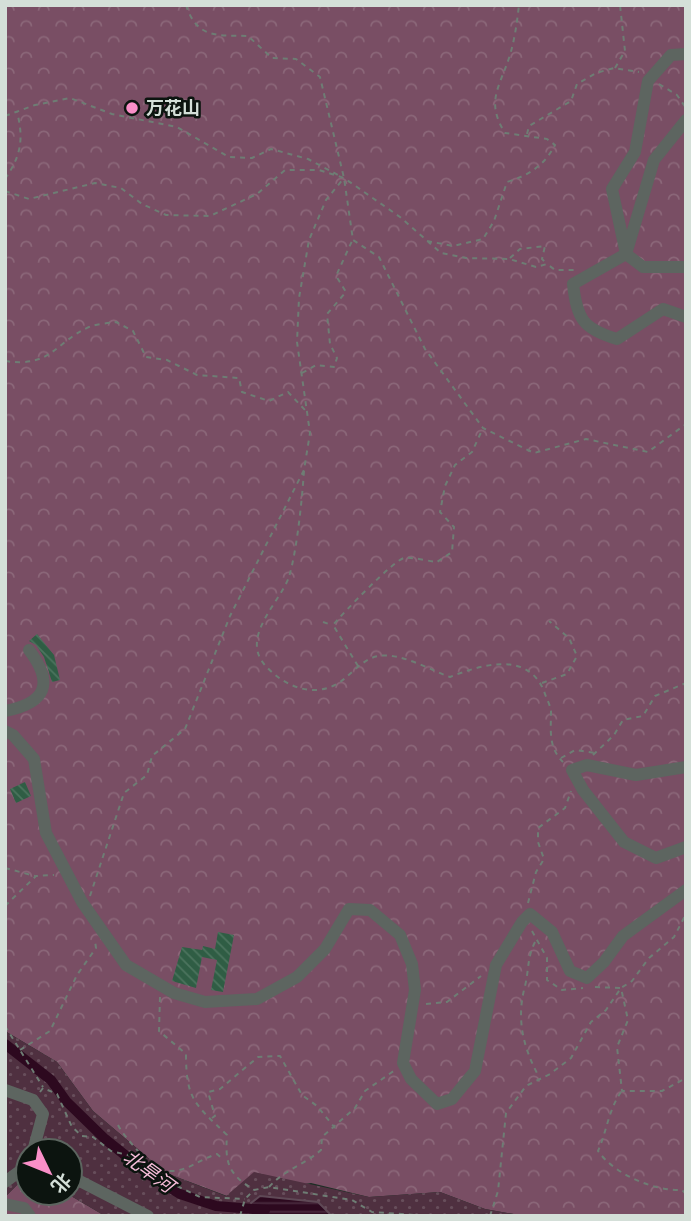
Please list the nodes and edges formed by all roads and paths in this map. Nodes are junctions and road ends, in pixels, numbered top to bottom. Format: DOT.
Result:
graph roads {
  1 [pos="186,5"];
  2 [pos="519,5"];
  3 [pos="620,5"];
  4 [pos="686,54"];
  5 [pos="614,68"];
  6 [pos="650,78"];
  7 [pos="686,108"];
  8 [pos="17,112"];
  9 [pos="5,116"];
  10 [pos="686,120"];
  11 [pos="527,135"];
  12 [pos="5,178"];
  13 [pos="344,178"];
  14 [pos="5,191"];
  15 [pos="353,240"];
  16 [pos="426,241"];
  17 [pos="626,254"];
  18 [pos="509,258"];
  19 [pos="547,264"];
  20 [pos="686,267"];
  21 [pos="595,271"];
  22 [pos="686,317"];
  23 [pos="5,361"];
  24 [pos="302,373"];
  25 [pos="307,412"];
  26 [pos="686,424"];
  27 [pos="483,428"];
  28 [pos="304,470"];
  29 [pos="549,621"];
  30 [pos="323,622"];
  31 [pos="333,625"];
  32 [pos="29,650"];
  33 [pos="358,667"];
  34 [pos="541,683"];
  35 [pos="686,683"];
  36 [pos="5,711"];
  37 [pos="5,731"];
  38 [pos="594,753"];
  39 [pos="560,759"];
  40 [pos="587,765"];
  41 [pos="686,767"];
  42 [pos="574,775"];
  43 [pos="686,847"];
  44 [pos="5,868"];
  45 [pos="67,874"];
  46 [pos="36,876"];
  47 [pos="686,890"];
  48 [pos="5,906"];
  49 [pos="86,908"];
  50 [pos="686,914"];
  51 [pos="526,918"];
  52 [pos="95,939"];
  53 [pos="535,942"];
  54 [pos="496,965"];
  55 [pos="161,985"];
  56 [pos="621,988"];
  57 [pos="412,1005"];
  58 [pos="5,1026"];
  59 [pos="20,1050"];
  60 [pos="404,1063"];
  61 [pos="686,1078"];
  62 [pos="540,1079"];
  63 [pos="43,1088"];
  64 [pos="5,1090"];
  65 [pos="622,1091"];
  66 [pos="33,1100"];
  67 [pos="211,1119"];
  68 [pos="118,1125"];
  69 [pos="335,1128"];
  70 [pos="37,1137"];
  71 [pos="135,1151"];
  72 [pos="132,1156"];
  73 [pos="226,1162"];
  74 [pos="151,1171"];
  75 [pos="166,1181"];
  76 [pos="84,1183"];
  77 [pos="269,1187"];
  78 [pos="254,1189"];
  79 [pos="686,1194"];
  80 [pos="245,1199"];
  81 [pos="5,1204"];
  82 [pos="30,1216"];
  83 [pos="148,1216"];
  84 [pos="240,1216"];
  85 [pos="430,1216"];
  86 [pos="490,1216"];
  1 -- 13 [label="path"];
  2 -- 11 [label="path"];
  3 -- 5 [label="path"];
  4 -- 6 [label="street"];
  5 -- 6 [label="path"];
  5 -- 11 [label="path"];
  6 -- 7 [label="path"];
  6 -- 17 [label="street"];
  8 -- 9 [label="path"];
  8 -- 12 [label="path"];
  8 -- 13 [label="path"];
  10 -- 17 [label="street"];
  11 -- 16 [label="path"];
  13 -- 14 [label="path"];
  13 -- 15 [label="path"];
  13 -- 16 [label="path"];
  13 -- 24 [label="path"];
  15 -- 24 [label="path"];
  15 -- 27 [label="path"];
  16 -- 18 [label="path"];
  17 -- 20 [label="street"];
  17 -- 21 [label="street"];
  18 -- 19 [label="path"];
  18 -- 19 [label="path"];
  19 -- 21 [label="path"];
  21 -- 22 [label="street"];
  23 -- 25 [label="path"];
  24 -- 25 [label="path"];
  25 -- 28 [label="path"];
  26 -- 27 [label="path"];
  27 -- 31 [label="path"];
  28 -- 33 [label="path"];
  28 -- 49 [label="path"];
  29 -- 34 [label="path"];
  30 -- 31 [label="path"];
  31 -- 33 [label="path"];
  32 -- 36 [label="street"];
  33 -- 34 [label="path"];
  34 -- 39 [label="path"];
  35 -- 38 [label="path"];
  37 -- 45 [label="street"];
  38 -- 39 [label="path"];
  38 -- 40 [label="path"];
  39 -- 42 [label="path"];
  40 -- 41 [label="street"];
  40 -- 42 [label="street"];
  42 -- 43 [label="street"];
  42 -- 51 [label="path"];
  44 -- 46 [label="path"];
  45 -- 46 [label="path"];
  45 -- 49 [label="street"];
  46 -- 48 [label="path"];
  47 -- 51 [label="street"];
  49 -- 55 [label="street"];
  50 -- 56 [label="path"];
  51 -- 53 [label="path"];
  51 -- 54 [label="street"];
  52 -- 59 [label="path"];
  53 -- 56 [label="path"];
  53 -- 62 [label="path"];
  54 -- 57 [label="path"];
  54 -- 60 [label="street"];
  55 -- 57 [label="street"];
  55 -- 67 [label="path"];
  56 -- 62 [label="path"];
  56 -- 65 [label="path"];
  57 -- 60 [label="street"];
  58 -- 59 [label="path"];
  59 -- 63 [label="path"];
  60 -- 69 [label="path"];
  61 -- 65 [label="path"];
  62 -- 86 [label="path"];
  63 -- 66 [label="path"];
  63 -- 72 [label="path"];
  64 -- 66 [label="street"];
  65 -- 79 [label="path"];
  66 -- 70 [label="street"];
  67 -- 69 [label="path"];
  67 -- 73 [label="path"];
  68 -- 71 [label="path"];
  69 -- 77 [label="path"];
  71 -- 72 [label="path"];
  71 -- 74 [label="path"];
  72 -- 74 [label="path"];
  73 -- 75 [label="path"];
  73 -- 78 [label="path"];
  74 -- 75 [label="path"];
  75 -- 80 [label="path"];
  76 -- 83 [label="street"];
  77 -- 78 [label="path"];
  77 -- 85 [label="path"];
  78 -- 80 [label="path"];
  80 -- 84 [label="path"];
  81 -- 82 [label="street"];
}
